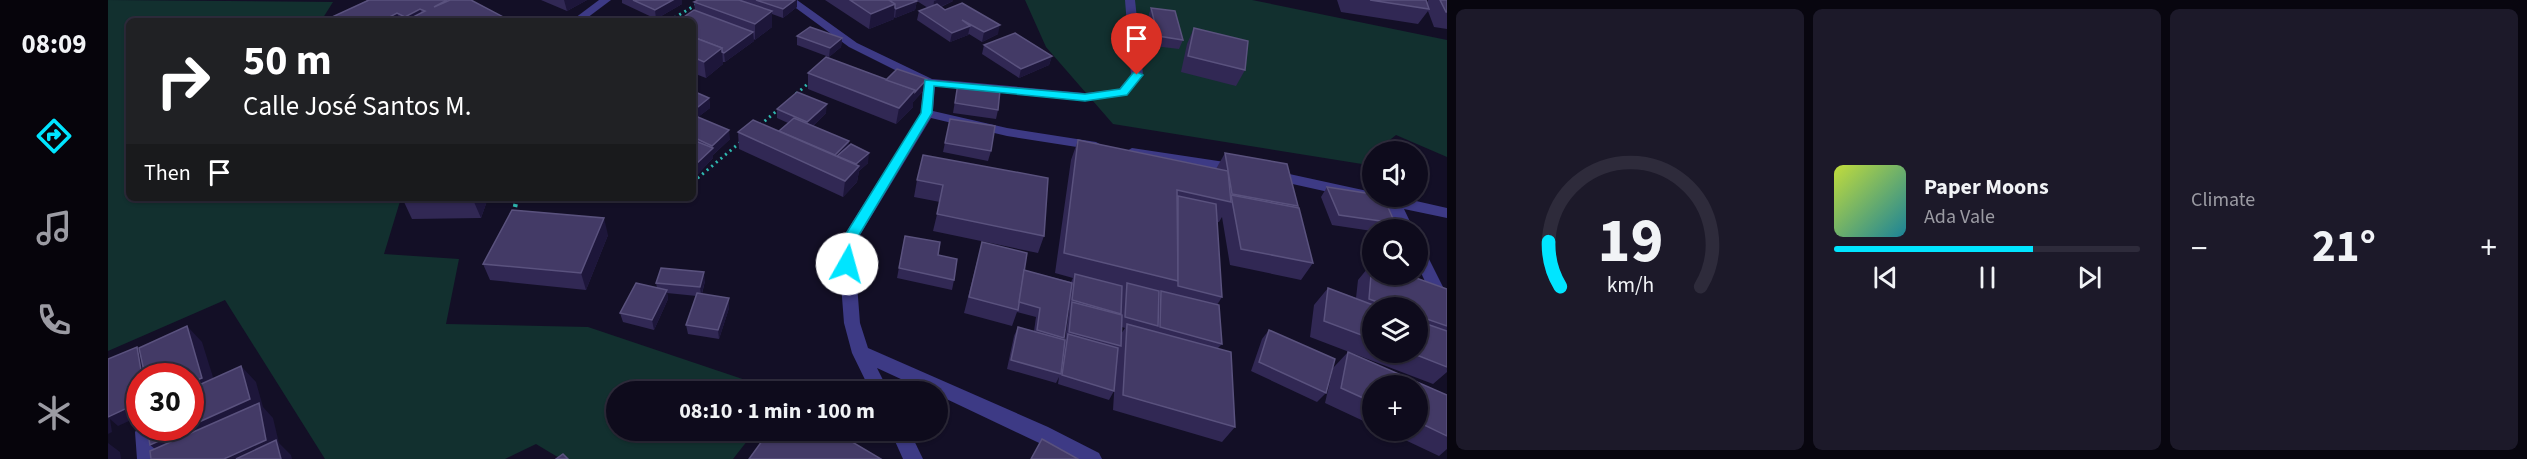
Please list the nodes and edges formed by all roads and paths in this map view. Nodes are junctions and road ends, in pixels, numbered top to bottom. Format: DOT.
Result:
graph roads {
  1 [pos="606,0"];
  2 [pos="704,0"];
  3 [pos="790,0"];
  4 [pos="1130,0"];
  5 [pos="580,18"];
  6 [pos="674,18"];
  7 [pos="853,45"];
  8 [pos="929,82"];
  9 [pos="791,99"];
  10 [pos="782,106"];
  11 [pos="927,113"];
  12 [pos="755,129"];
  13 [pos="746,137"];
  14 [pos="696,179"];
  15 [pos="1362,195"];
  16 [pos="516,201"];
  17 [pos="515,207"];
  18 [pos="1418,207"];
  19 [pos="1447,213"];
  20 [pos="1428,272"];
  21 [pos="1447,312"];
  22 [pos="861,353"];
  23 [pos="875,381"];
  24 [pos="145,441"];
  25 [pos="904,441"];
  26 [pos="147,459"];
  27 [pos="913,459"];
  28 [pos="1092,459"];
  1 -- 5 [label="street"];
  2 -- 6 [label="path"];
  3 -- 7 [label="street"];
  4 -- 8 [label="street"];
  7 -- 8 [label="street"];
  7 -- 9 [label="path"];
  8 -- 11 [label="street"];
  10 -- 12 [label="path"];
  11 -- 15 [label="street"];
  11 -- 22 [label="street"];
  13 -- 14 [label="path"];
  16 -- 17 [label="path"];
  18 -- 19 [label="street"];
  20 -- 21 [label="street"];
  22 -- 23 [label="street"];
  22 -- 28 [label="street"];
  24 -- 26 [label="street"];
  25 -- 27 [label="street"];
}
